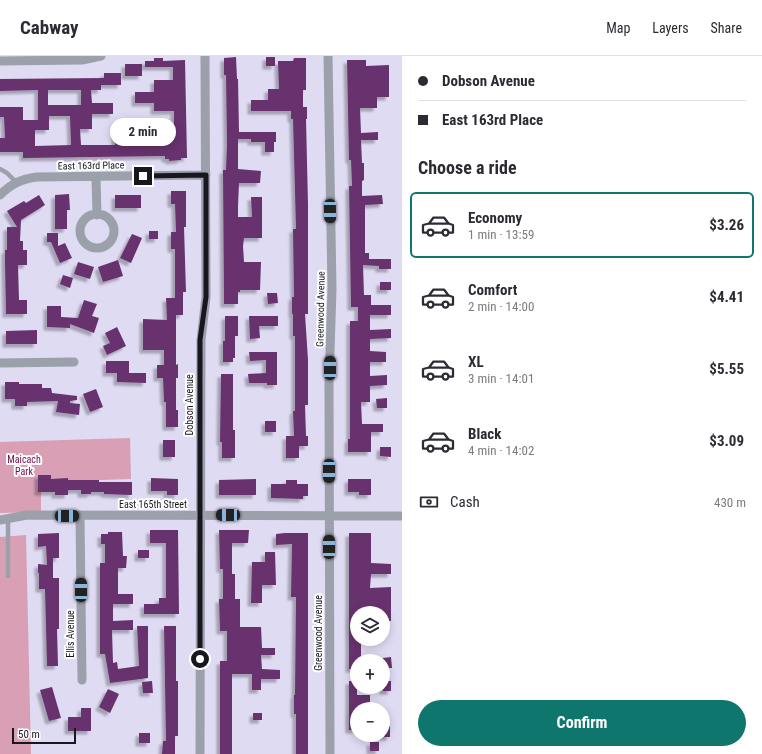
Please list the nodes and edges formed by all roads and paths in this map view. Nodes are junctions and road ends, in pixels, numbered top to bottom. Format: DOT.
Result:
graph roads {
  1 [pos="101,56"];
  2 [pos="205,56"];
  3 [pos="328,56"];
  4 [pos="0,61"];
  5 [pos="0,170"];
  6 [pos="206,175"];
  7 [pos="96,176"];
  8 [pos="16,182"];
  9 [pos="2,193"];
  10 [pos="96,215"];
  11 [pos="74,362"];
  12 [pos="0,363"];
  13 [pos="200,515"];
  14 [pos="329,515"];
  15 [pos="80,516"];
  16 [pos="402,516"];
  17 [pos="4,519"];
  18 [pos="8,576"];
  19 [pos="82,680"];
  20 [pos="200,754"];
  21 [pos="330,754"];
  1 -- 4 [label="street"];
  2 -- 6 [label="street, Dobson Avenue"];
  3 -- 14 [label="street, Greenwood Avenue"];
  5 -- 8 [label="lane"];
  6 -- 7 [label="street, East 163rd Place"];
  6 -- 13 [label="street, Dobson Avenue"];
  7 -- 8 [label="street, East 163rd Place"];
  7 -- 10 [label="street"];
  8 -- 9 [label="street, East 163rd Place"];
  11 -- 12 [label="street"];
  13 -- 14 [label="street, East 165th Street"];
  13 -- 15 [label="street, East 165th Street"];
  13 -- 20 [label="street, Dobson Avenue"];
  14 -- 16 [label="street, East 165th Street"];
  14 -- 21 [label="street, Greenwood Avenue"];
  15 -- 17 [label="street, East 165th Street"];
  15 -- 19 [label="street, Ellis Avenue"];
  17 -- 18 [label="lane"];
}
